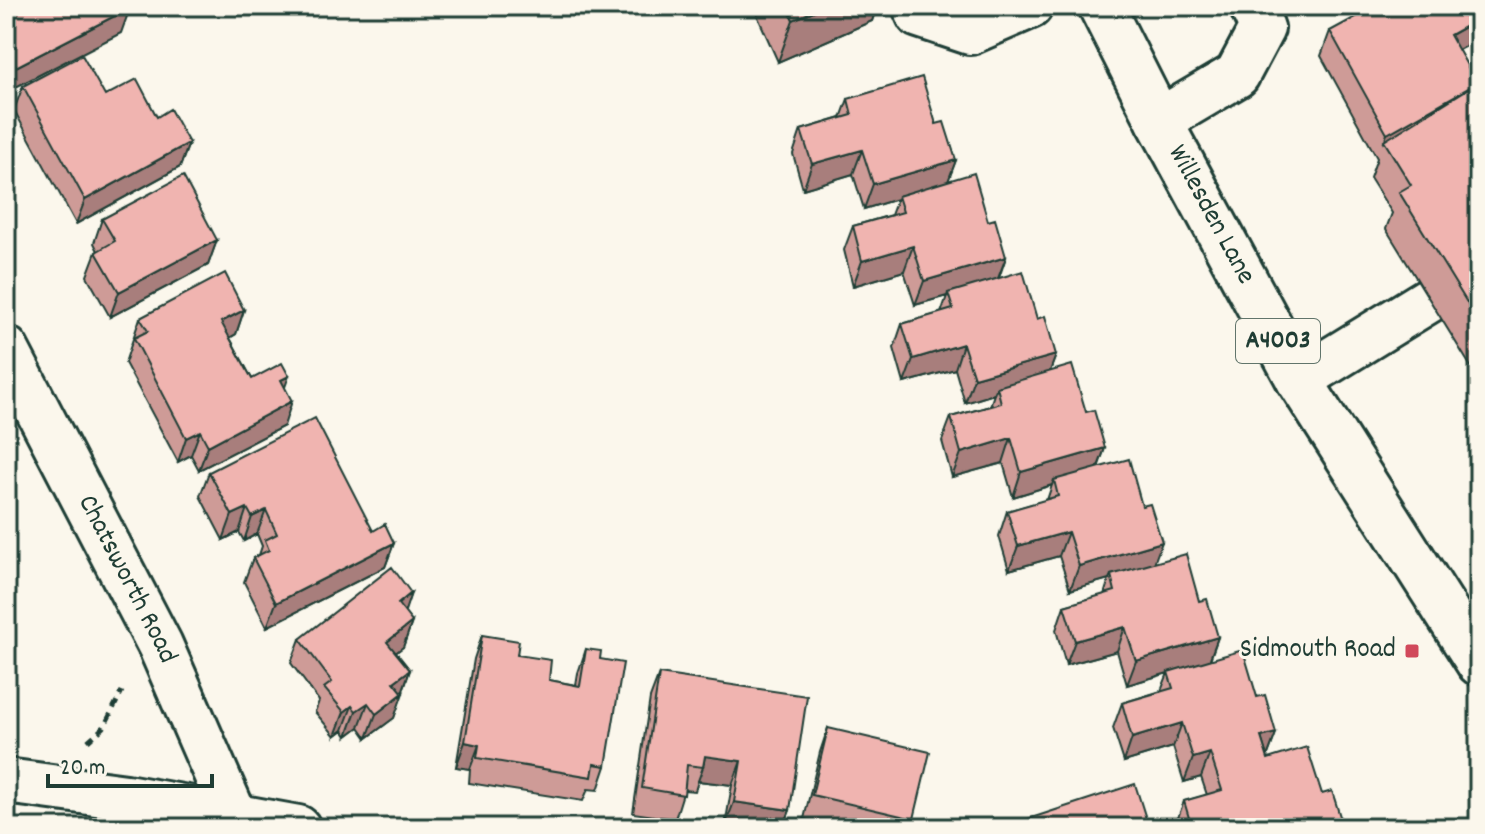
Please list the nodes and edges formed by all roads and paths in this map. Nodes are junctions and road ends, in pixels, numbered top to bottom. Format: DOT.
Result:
graph roads {
  1 [pos="915,6"];
  2 [pos="1030,6"];
  3 [pos="1101,6"];
  4 [pos="1252,6"];
  5 [pos="1159,121"];
  6 [pos="1429,300"];
  7 [pos="6,349"];
  8 [pos="1299,380"];
  9 [pos="160,645"];
  10 [pos="1479,663"];
  11 [pos="85,743"];
  12 [pos="8,791"];
  13 [pos="246,820"];
  14 [pos="298,828"];
  1 -- 2 [label="street"];
  3 -- 5 [label="street, Willesden Lane / A4003"];
  4 -- 5 [label="street"];
  5 -- 8 [label="street, Willesden Lane / A4003"];
  6 -- 8 [label="street"];
  7 -- 9 [label="street, Chatsworth Road"];
  8 -- 10 [label="street, Willesden Lane / A4003"];
  9 -- 11 [label="path"];
  9 -- 13 [label="street, Chatsworth Road"];
  12 -- 13 [label="street"];
  13 -- 14 [label="street"];
}
